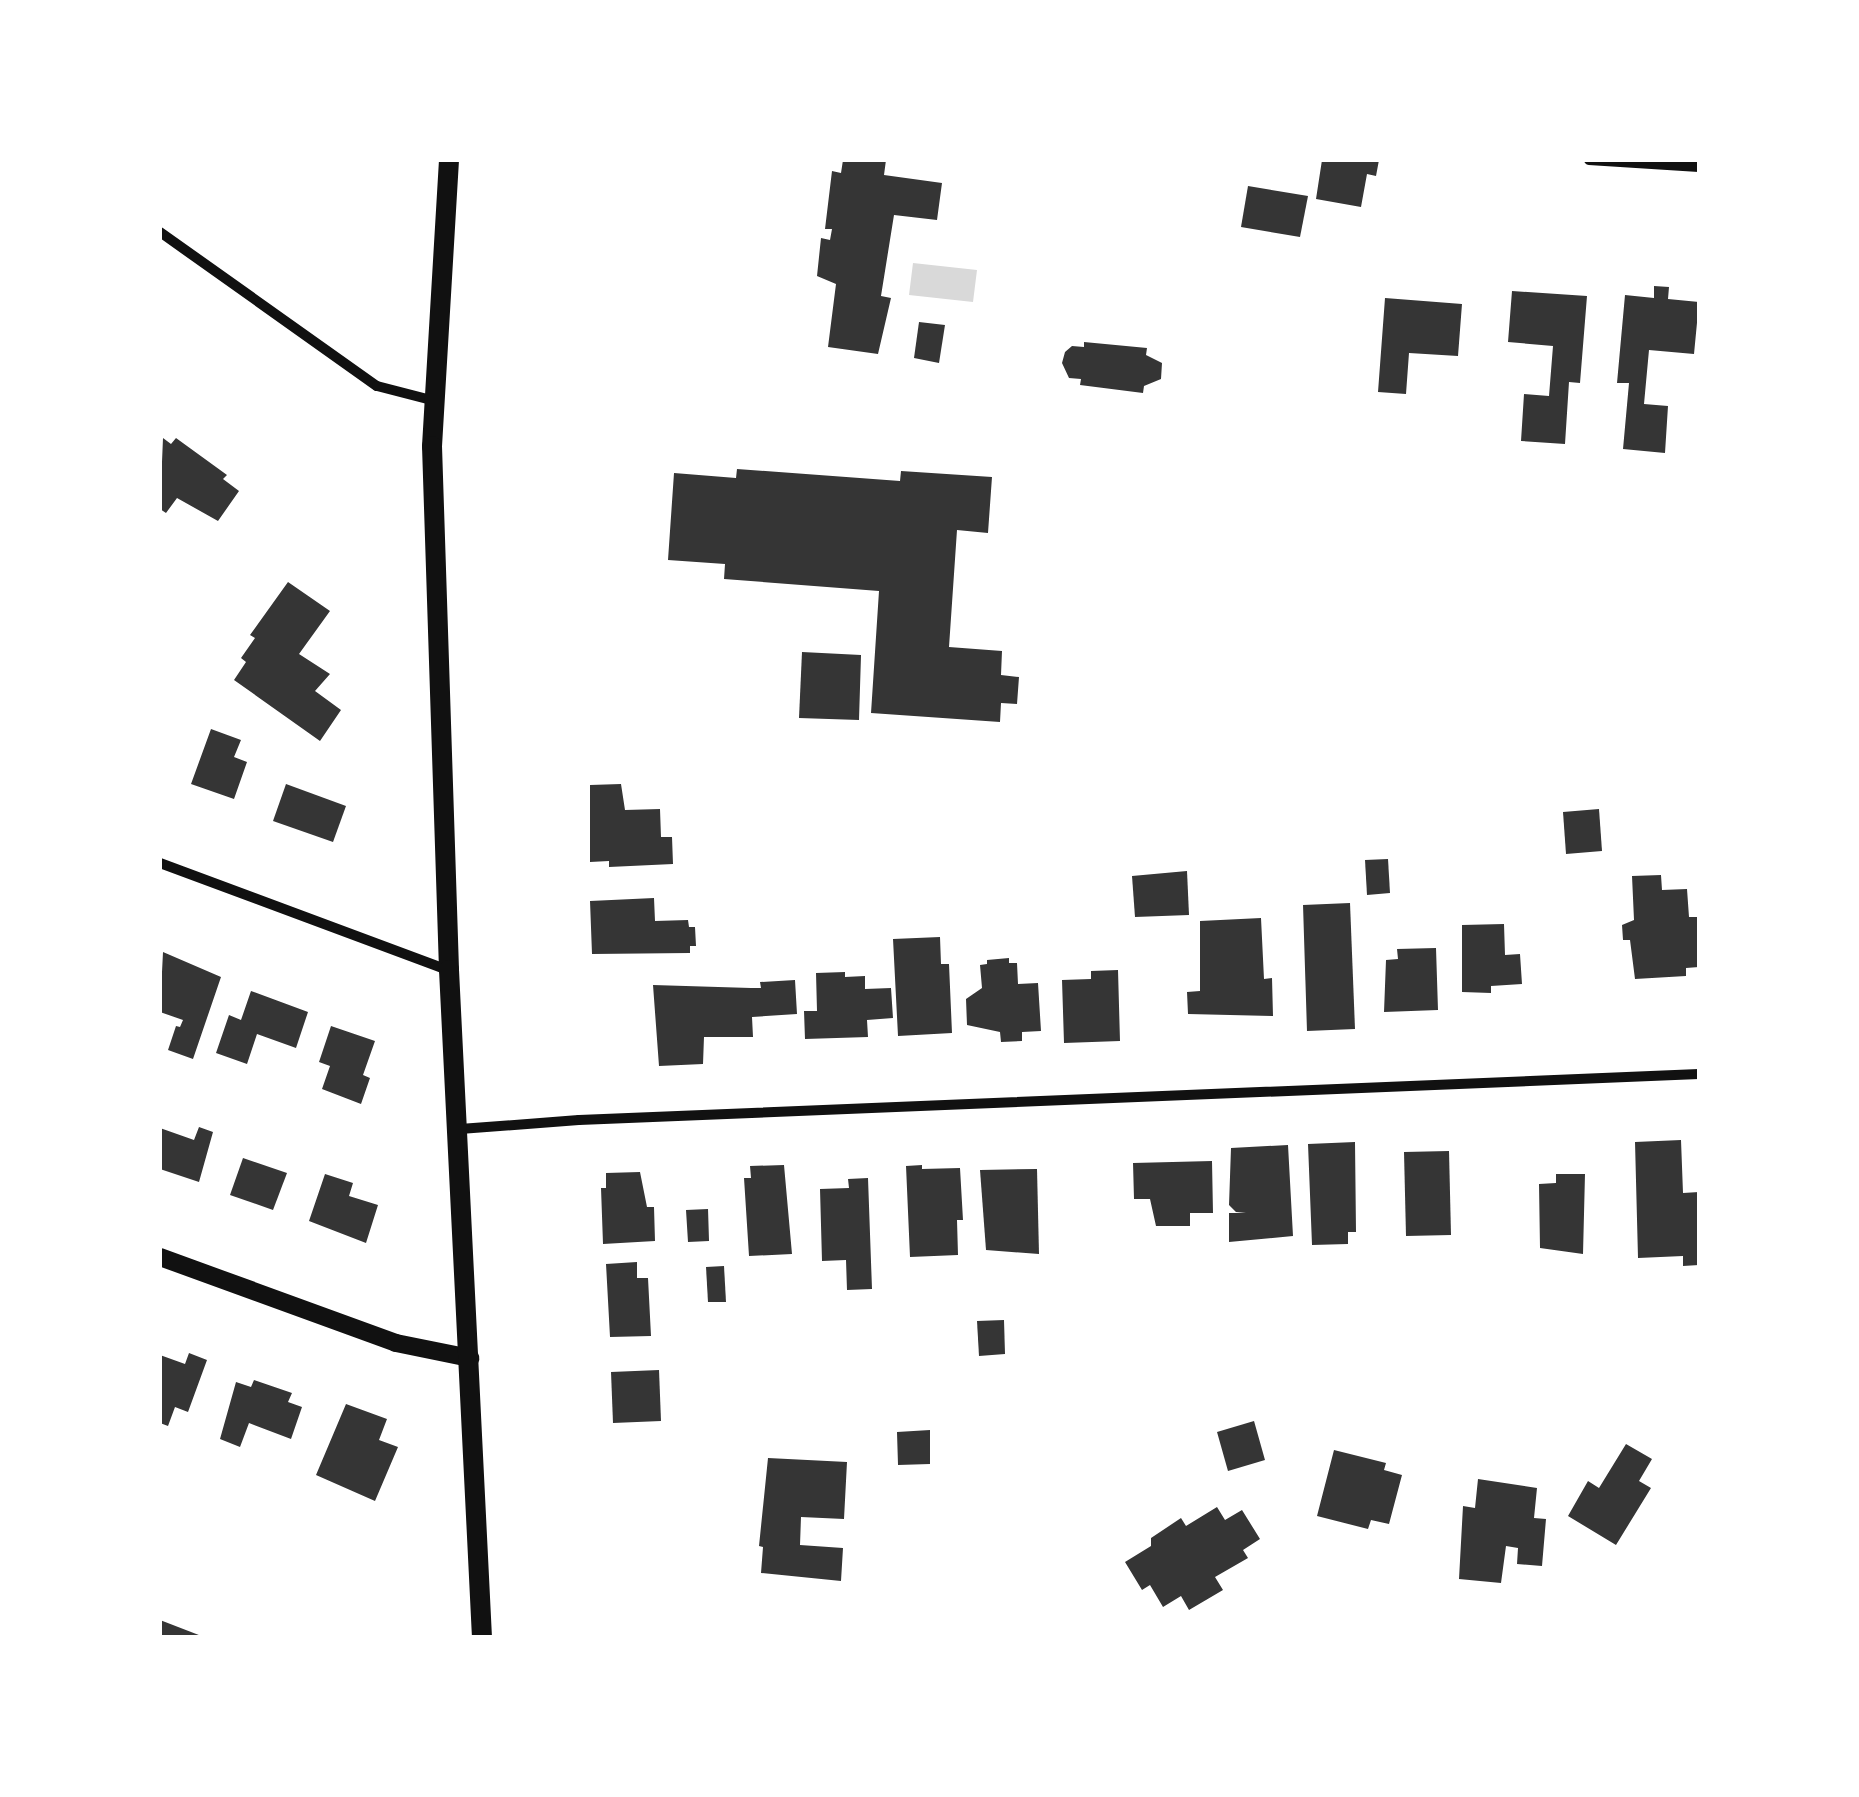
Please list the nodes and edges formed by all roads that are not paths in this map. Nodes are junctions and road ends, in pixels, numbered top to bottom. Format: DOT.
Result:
graph roads {
  1 [pos="448,160"];
  2 [pos="1589,160"];
  3 [pos="1699,167"];
  4 [pos="160,232"];
  5 [pos="431,400"];
  6 [pos="160,863"];
  7 [pos="449,970"];
  8 [pos="1699,1074"];
  9 [pos="460,1129"];
  10 [pos="160,1257"];
  11 [pos="470,1358"];
  12 [pos="482,1637"];
  1 -- 5 [label="main road"];
  2 -- 3 [label="street"];
  4 -- 5 [label="street"];
  5 -- 7 [label="main road"];
  6 -- 7 [label="street"];
  7 -- 9 [label="main road"];
  8 -- 9 [label="street"];
  9 -- 11 [label="main road"];
  10 -- 11 [label="street"];
  11 -- 12 [label="main road"];
}
